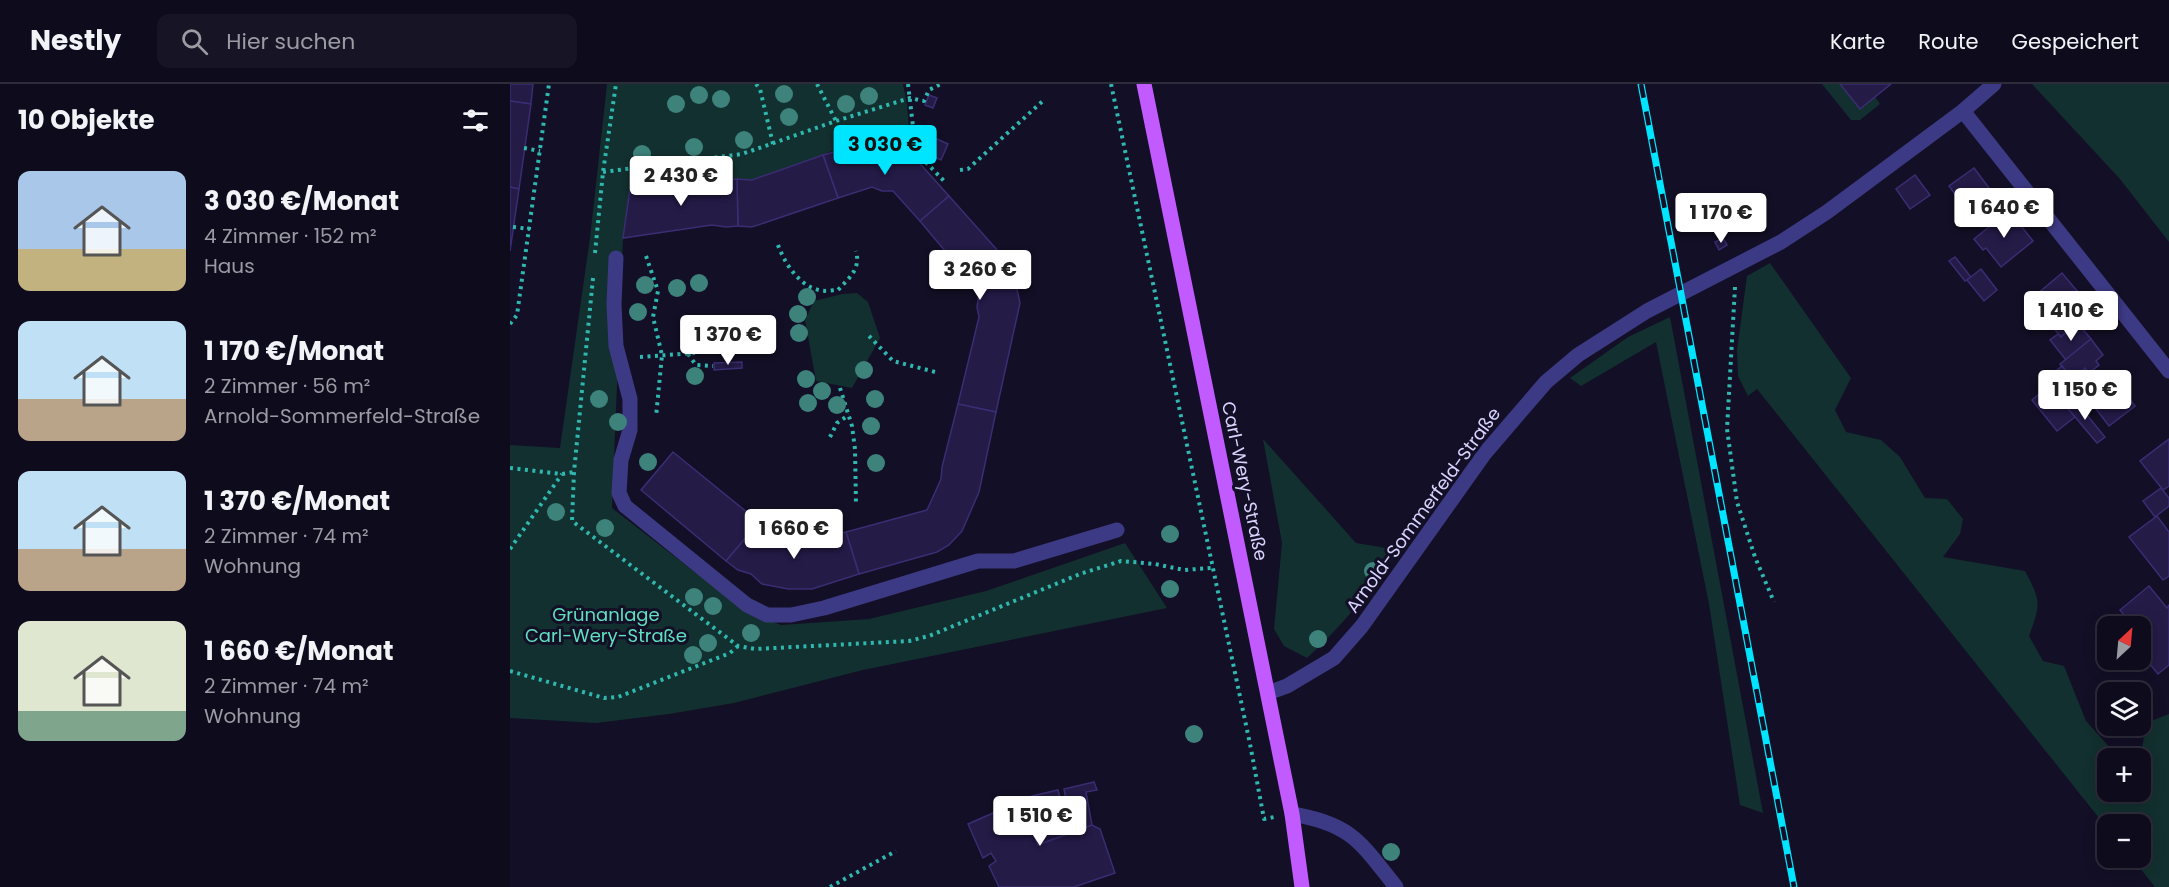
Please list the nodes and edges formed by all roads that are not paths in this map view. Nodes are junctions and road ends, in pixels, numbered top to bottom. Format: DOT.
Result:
graph roads {
  1 [pos="1144,84"];
  2 [pos="1994,84"];
  3 [pos="1963,111"];
  4 [pos="616,258"];
  5 [pos="2169,372"];
  6 [pos="1117,530"];
  7 [pos="1268,693"];
  8 [pos="1292,814"];
  9 [pos="1302,887"];
  10 [pos="1396,887"];
  1 -- 7 [label="main road, Carl-Wery-Straße"];
  2 -- 3 [label="street, Arnold-Sommerfeld-Straße"];
  3 -- 5 [label="street"];
  3 -- 7 [label="street, Arnold-Sommerfeld-Straße"];
  4 -- 6 [label="street"];
  7 -- 8 [label="main road, Carl-Wery-Straße"];
  8 -- 9 [label="main road, Carl-Wery-Straße"];
  8 -- 10 [label="street"];
}
